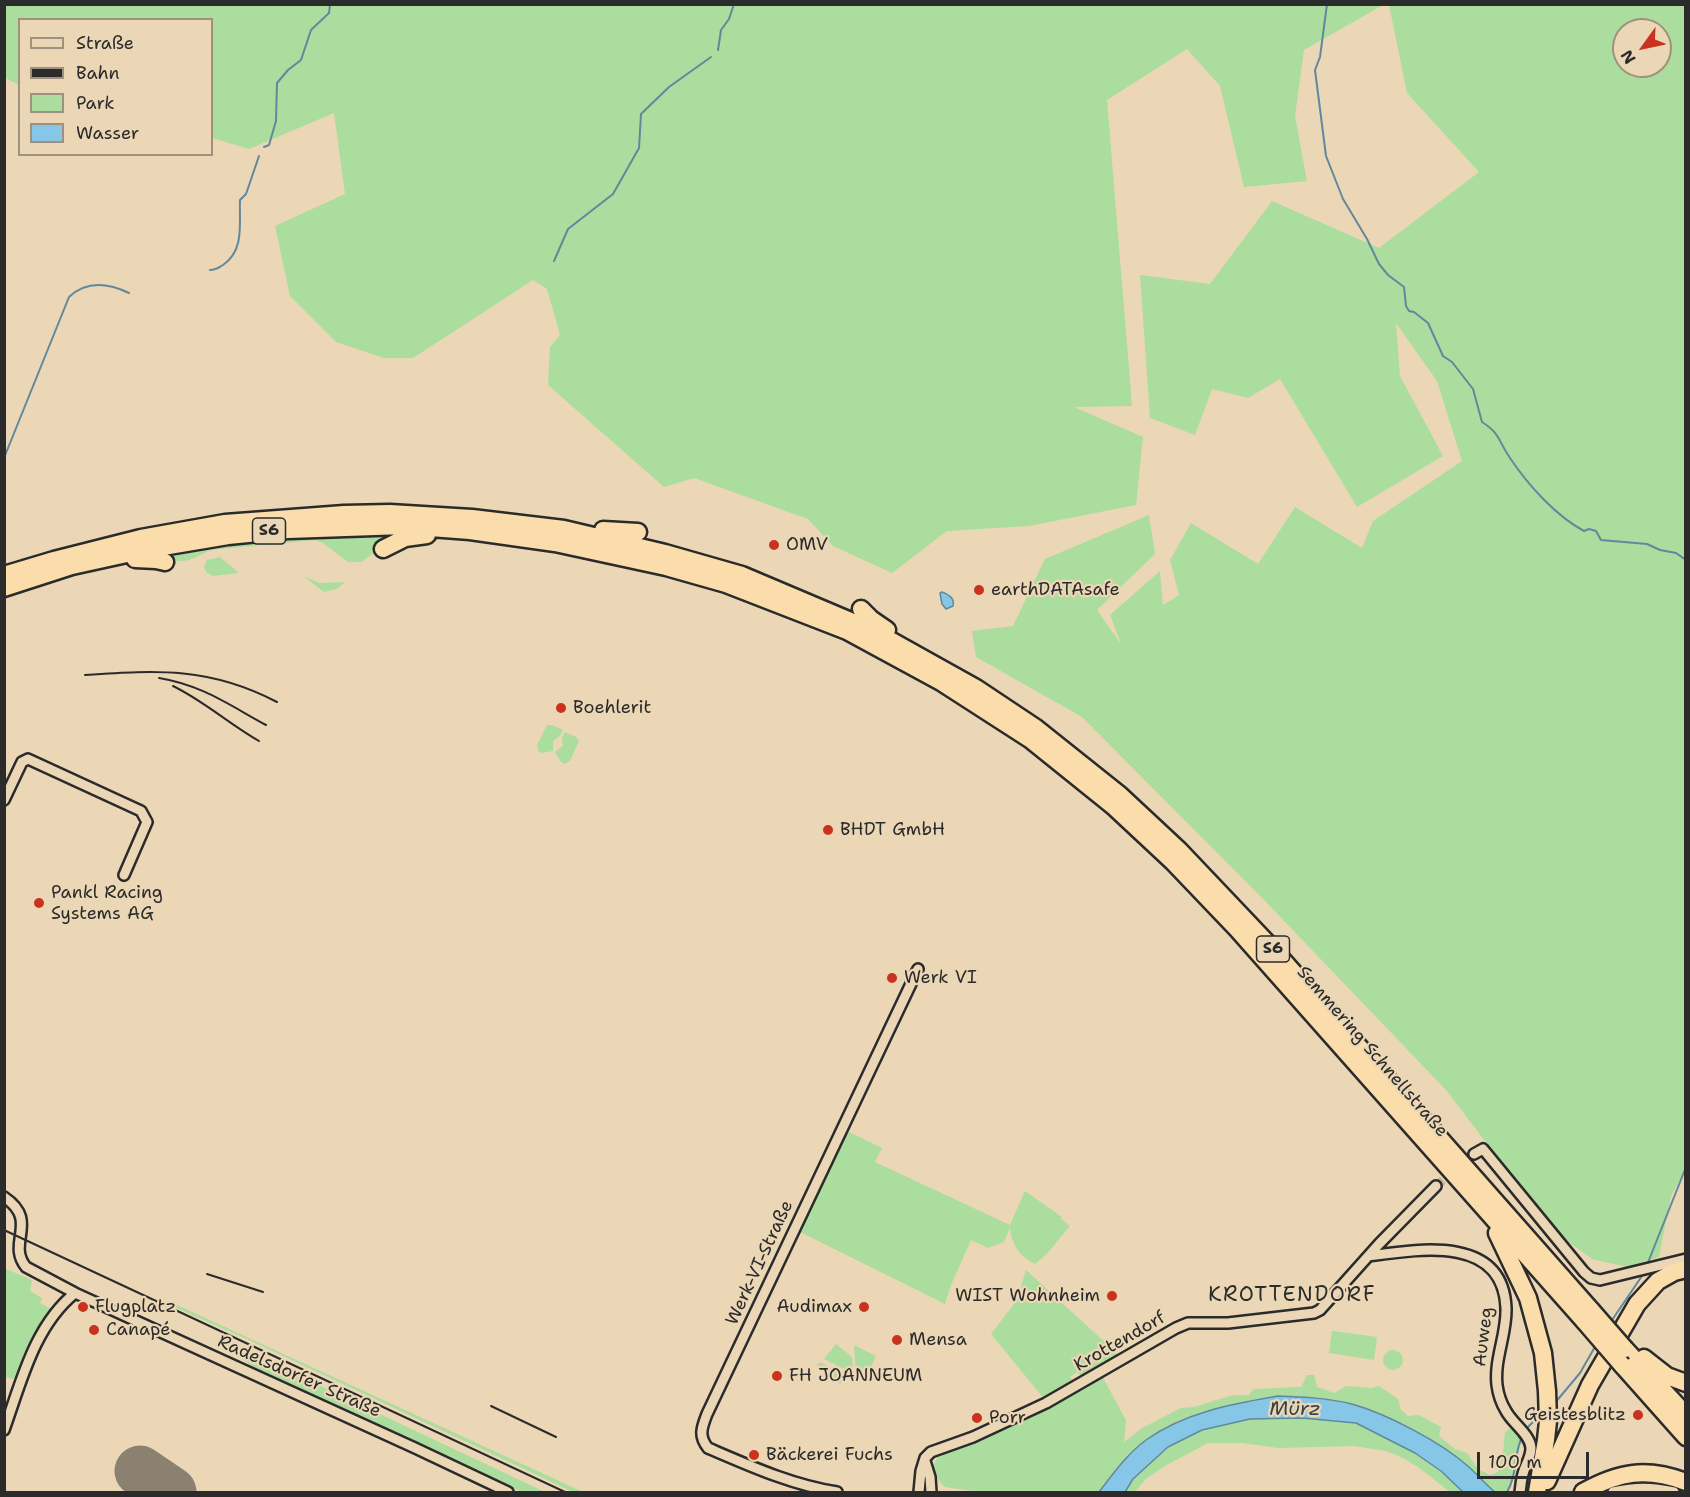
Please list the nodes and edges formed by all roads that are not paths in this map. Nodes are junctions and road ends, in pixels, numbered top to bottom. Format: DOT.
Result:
graph roads {
  1 [pos="564,529"];
  2 [pos="638,532"];
  3 [pos="489,534"];
  4 [pos="383,549"];
  5 [pos="165,562"];
  6 [pos="72,566"];
  7 [pos="4,575"];
  8 [pos="4,588"];
  9 [pos="861,609"];
  10 [pos="915,653"];
  11 [pos="4,800"];
  12 [pos="124,875"];
  13 [pos="918,969"];
  14 [pos="1474,1154"];
  15 [pos="1436,1186"];
  16 [pos="4,1197"];
  17 [pos="1490,1215"];
  18 [pos="1370,1256"];
  19 [pos="1686,1259"];
  20 [pos="1686,1269"];
  21 [pos="1686,1279"];
  22 [pos="75,1293"];
  23 [pos="1588,1316"];
  24 [pos="1621,1353"];
  25 [pos="1686,1383"];
  26 [pos="1686,1415"];
  27 [pos="4,1430"];
  28 [pos="1686,1437"];
  29 [pos="925,1460"];
  30 [pos="1686,1482"];
  31 [pos="508,1492"];
  32 [pos="837,1492"];
  33 [pos="919,1492"];
  34 [pos="931,1492"];
  35 [pos="1520,1492"];
  36 [pos="1539,1492"];
  37 [pos="1553,1492"];
  38 [pos="1582,1492"];
  39 [pos="1613,1492"];
  40 [pos="1674,1492"];
  1 -- 2 [label="highway"];
  1 -- 7 [label="highway, Semmering Schnellstraße / S6"];
  1 -- 10 [label="highway, Semmering Schnellstraße / S6"];
  3 -- 4 [label="highway"];
  3 -- 6 [label="highway, Semmering Schnellstraße / S6"];
  3 -- 17 [label="highway, Semmering Schnellstraße / S6"];
  5 -- 6 [label="highway"];
  6 -- 8 [label="highway, Semmering Schnellstraße / S6"];
  9 -- 10 [label="highway"];
  10 -- 23 [label="highway, Semmering Schnellstraße / S6"];
  11 -- 12 [label="street"];
  13 -- 32 [label="street, Werk-VI-Straße"];
  14 -- 19 [label="street"];
  15 -- 18 [label="street, Krottendorf"];
  16 -- 22 [label="street, Radelsdorfer Straße"];
  17 -- 23 [label="highway, Semmering Schnellstraße / S6"];
  17 -- 36 [label="highway"];
  18 -- 29 [label="street, Krottendorf"];
  18 -- 35 [label="street, Auweg"];
  20 -- 24 [label="highway"];
  21 -- 24 [label="highway"];
  22 -- 27 [label="street"];
  22 -- 31 [label="street, Radelsdorfer Straße"];
  23 -- 24 [label="highway, Semmering Schnellstraße / S6, bridge"];
  24 -- 25 [label="highway"];
  24 -- 26 [label="highway, Semmering Schnellstraße / S6"];
  24 -- 28 [label="highway, Semmering Schnellstraße / S6"];
  24 -- 36 [label="highway"];
  24 -- 37 [label="highway"];
  29 -- 33 [label="street"];
  29 -- 34 [label="street"];
  30 -- 38 [label="highway"];
  39 -- 40 [label="street"];
}
